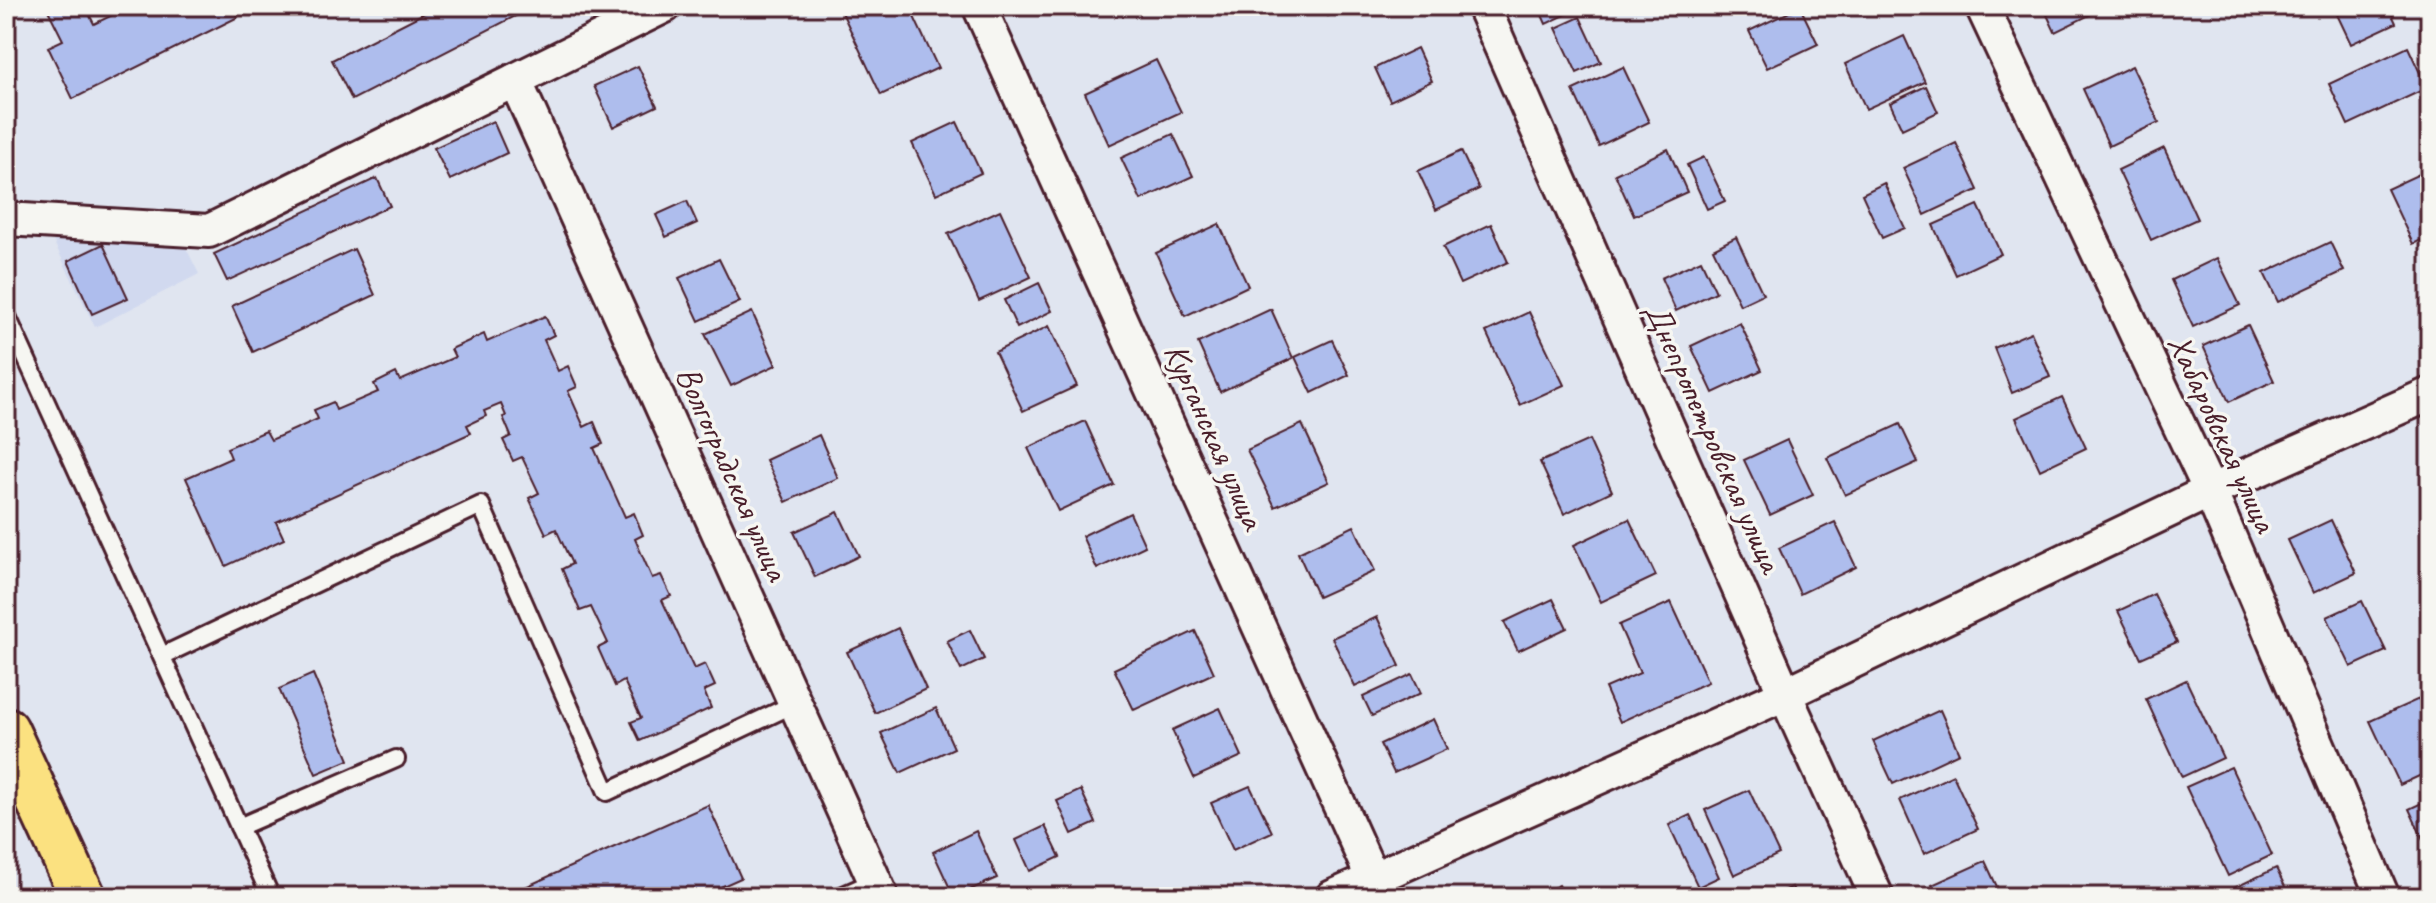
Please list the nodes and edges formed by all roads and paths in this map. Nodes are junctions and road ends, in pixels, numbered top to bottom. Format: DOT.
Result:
graph roads {
  1 [pos="665,6"];
  2 [pos="979,6"];
  3 [pos="1483,6"];
  4 [pos="1982,6"];
  5 [pos="515,80"];
  6 [pos="6,219"];
  7 [pos="6,314"];
  8 [pos="2430,394"];
  9 [pos="2210,491"];
  10 [pos="162,656"];
  11 [pos="1785,694"];
  12 [pos="794,704"];
  13 [pos="7,733"];
  14 [pos="396,759"];
  15 [pos="239,827"];
  16 [pos="1377,888"];
  17 [pos="878,889"];
  18 [pos="83,897"];
  19 [pos="271,897"];
  20 [pos="839,897"];
  21 [pos="1332,897"];
  22 [pos="1877,897"];
  23 [pos="2383,897"];
  1 -- 5 [label="street"];
  2 -- 16 [label="street, Курганская улица"];
  3 -- 11 [label="street, Днепропетровская улица"];
  4 -- 9 [label="street, Хабаровская улица"];
  5 -- 6 [label="street"];
  5 -- 12 [label="street, Волгоградская улица"];
  7 -- 10 [label="lane"];
  8 -- 9 [label="street"];
  9 -- 11 [label="street"];
  9 -- 23 [label="street, Хабаровская улица"];
  10 -- 12 [label="lane"];
  10 -- 15 [label="lane"];
  11 -- 16 [label="street"];
  11 -- 22 [label="street, Днепропетровская улица"];
  12 -- 17 [label="street, Волгоградская улица"];
  13 -- 18 [label="main road"];
  14 -- 15 [label="lane"];
  15 -- 19 [label="lane"];
  16 -- 21 [label="street"];
  17 -- 20 [label="lane"];
}
